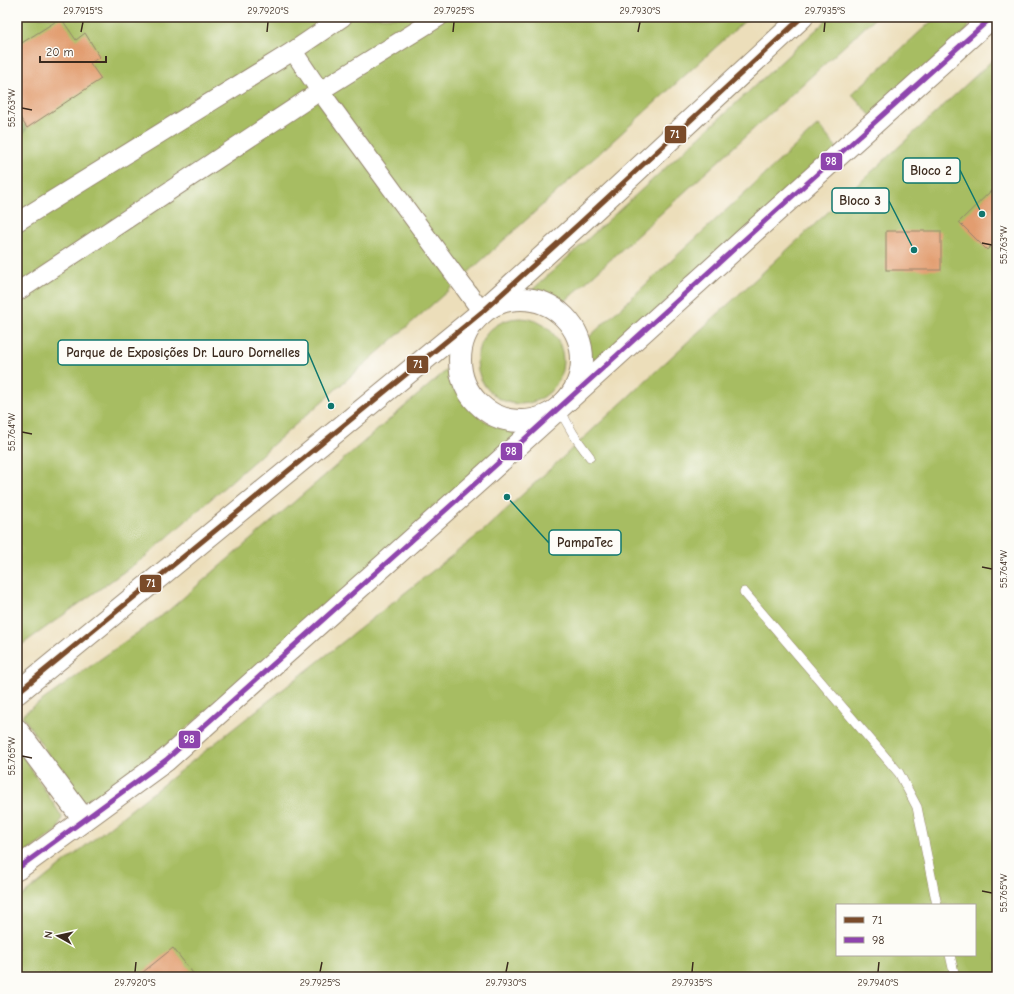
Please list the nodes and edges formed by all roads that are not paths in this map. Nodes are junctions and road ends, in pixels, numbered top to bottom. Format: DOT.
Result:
graph roads {
  1 [pos="343,17"];
  2 [pos="439,17"];
  3 [pos="802,17"];
  4 [pos="992,17"];
  5 [pos="293,50"];
  6 [pos="320,91"];
  7 [pos="17,222"];
  8 [pos="17,292"];
  9 [pos="482,312"];
  10 [pos="560,408"];
  11 [pos="590,457"];
  12 [pos="744,592"];
  13 [pos="17,692"];
  14 [pos="17,730"];
  15 [pos="84,820"];
  16 [pos="17,869"];
  17 [pos="937,904"];
  18 [pos="950,956"];
  19 [pos="955,977"];
  1 -- 5 [label="street"];
  2 -- 6 [label="street"];
  3 -- 9 [label="main road"];
  4 -- 10 [label="main road"];
  5 -- 6 [label="street"];
  5 -- 7 [label="street"];
  6 -- 8 [label="street"];
  6 -- 9 [label="street"];
  9 -- 10 [label="main road"];
  9 -- 10 [label="main road"];
  9 -- 13 [label="main road"];
  10 -- 11 [label="lane"];
  10 -- 15 [label="main road"];
  12 -- 17 [label="lane"];
  14 -- 15 [label="main road"];
  15 -- 16 [label="main road"];
  18 -- 19 [label="lane"];
}
